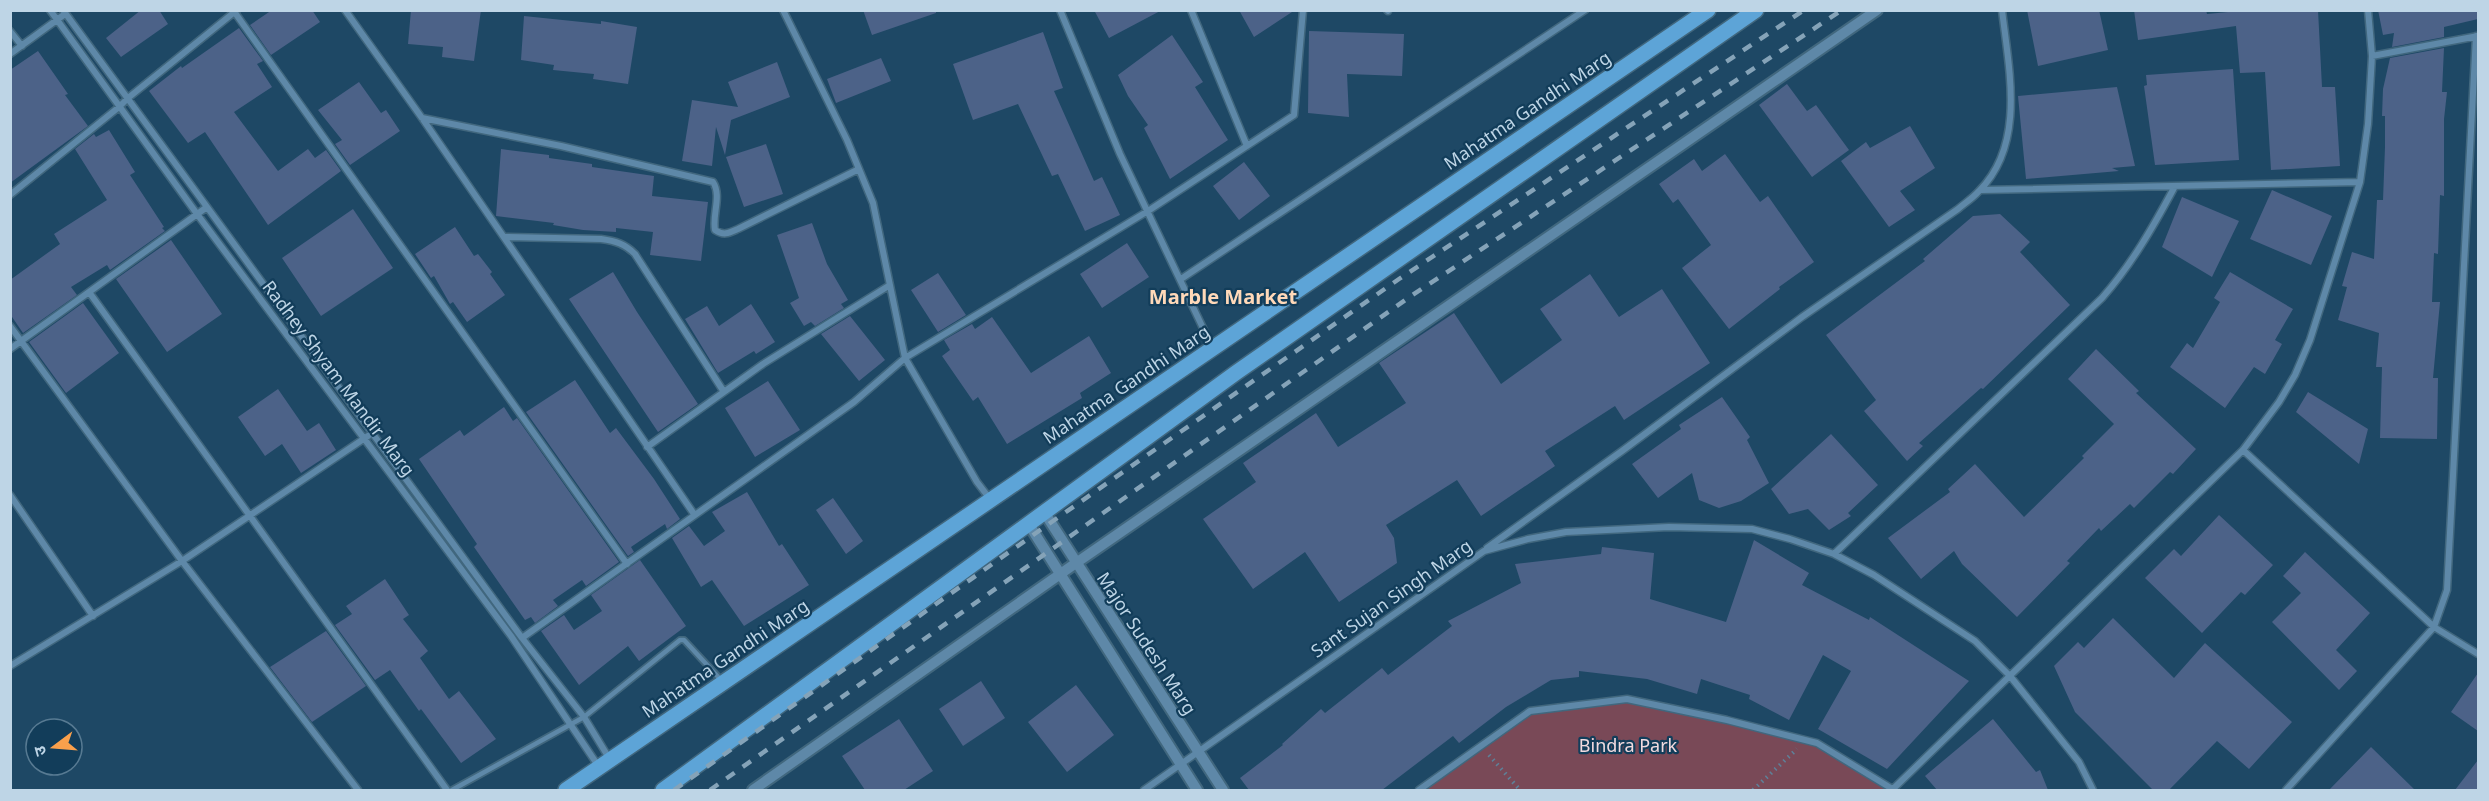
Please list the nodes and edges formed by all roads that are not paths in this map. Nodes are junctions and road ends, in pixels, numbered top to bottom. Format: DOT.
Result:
graph roads {
  1 [pos="50,10"];
  2 [pos="345,10"];
  3 [pos="783,10"];
  4 [pos="1060,10"];
  5 [pos="1191,10"];
  6 [pos="1303,10"];
  7 [pos="1585,10"];
  8 [pos="1708,10"];
  9 [pos="1756,10"];
  10 [pos="1877,10"];
  11 [pos="2002,10"];
  12 [pos="2368,10"];
  13 [pos="235,11"];
  14 [pos="64,12"];
  15 [pos="57,20"];
  16 [pos="10,31"];
  17 [pos="2477,36"];
  18 [pos="21,46"];
  19 [pos="10,54"];
  20 [pos="2372,56"];
  21 [pos="128,98"];
  22 [pos="119,107"];
  23 [pos="422,118"];
  24 [pos="1247,146"];
  25 [pos="859,169"];
  26 [pos="2360,182"];
  27 [pos="2174,188"];
  28 [pos="1981,190"];
  29 [pos="10,195"];
  30 [pos="207,207"];
  31 [pos="1148,211"];
  32 [pos="197,214"];
  33 [pos="504,237"];
  34 [pos="1181,279"];
  35 [pos="890,285"];
  36 [pos="89,292"];
  37 [pos="10,326"];
  38 [pos="22,341"];
  39 [pos="10,349"];
  40 [pos="1213,349"];
  41 [pos="905,358"];
  42 [pos="724,392"];
  43 [pos="372,434"];
  44 [pos="365,438"];
  45 [pos="647,447"];
  46 [pos="2243,450"];
  47 [pos="10,495"];
  48 [pos="991,500"];
  49 [pos="1044,512"];
  50 [pos="250,514"];
  51 [pos="694,514"];
  52 [pos="1028,523"];
  53 [pos="1484,550"];
  54 [pos="1834,554"];
  55 [pos="182,561"];
  56 [pos="1076,563"];
  57 [pos="627,564"];
  58 [pos="1061,573"];
  59 [pos="93,616"];
  60 [pos="2434,627"];
  61 [pos="522,638"];
  62 [pos="2478,654"];
  63 [pos="10,666"];
  64 [pos="2010,676"];
  65 [pos="724,683"];
  66 [pos="585,717"];
  67 [pos="571,725"];
  68 [pos="1197,752"];
  69 [pos="605,764"];
  70 [pos="1181,765"];
  71 [pos="358,790"];
  72 [pos="447,790"];
  73 [pos="452,790"];
  74 [pos="566,790"];
  75 [pos="663,790"];
  76 [pos="753,790"];
  77 [pos="1144,790"];
  78 [pos="1197,790"];
  79 [pos="1223,790"];
  80 [pos="1419,790"];
  81 [pos="1894,790"];
  82 [pos="2093,790"];
  83 [pos="2286,790"];
  1 -- 15 [label="street, Radhey Shyam Mandir Marg"];
  2 -- 23 [label="street"];
  3 -- 25 [label="street"];
  4 -- 31 [label="street"];
  5 -- 24 [label="street"];
  6 -- 24 [label="street"];
  7 -- 34 [label="street"];
  8 -- 40 [label="main road, Mahatma Gandhi Marg"];
  9 -- 49 [label="main road"];
  10 -- 56 [label="street"];
  11 -- 28 [label="street"];
  12 -- 20 [label="street"];
  13 -- 21 [label="street"];
  13 -- 57 [label="street"];
  14 -- 15 [label="street"];
  14 -- 21 [label="street, Radhey Shyam Mandir Marg"];
  15 -- 18 [label="street"];
  15 -- 22 [label="street, Radhey Shyam Mandir Marg"];
  16 -- 18 [label="street"];
  17 -- 20 [label="street"];
  17 -- 60 [label="street"];
  18 -- 19 [label="street"];
  20 -- 26 [label="street"];
  21 -- 22 [label="street"];
  21 -- 30 [label="street, Radhey Shyam Mandir Marg"];
  22 -- 29 [label="street"];
  22 -- 32 [label="street, Radhey Shyam Mandir Marg"];
  23 -- 25 [label="street"];
  23 -- 33 [label="street"];
  24 -- 31 [label="street"];
  25 -- 35 [label="street"];
  26 -- 27 [label="street"];
  26 -- 46 [label="street"];
  27 -- 28 [label="street"];
  27 -- 54 [label="street"];
  28 -- 53 [label="street"];
  30 -- 32 [label="street"];
  30 -- 43 [label="street, Radhey Shyam Mandir Marg"];
  31 -- 34 [label="street"];
  31 -- 41 [label="street"];
  32 -- 36 [label="street"];
  32 -- 44 [label="street, Radhey Shyam Mandir Marg"];
  33 -- 42 [label="street"];
  33 -- 45 [label="street"];
  34 -- 40 [label="street"];
  35 -- 41 [label="street"];
  35 -- 42 [label="street"];
  36 -- 38 [label="street"];
  36 -- 50 [label="street"];
  37 -- 38 [label="street"];
  38 -- 39 [label="street"];
  38 -- 55 [label="street"];
  40 -- 48 [label="main road, Mahatma Gandhi Marg"];
  41 -- 48 [label="street"];
  41 -- 51 [label="street"];
  42 -- 45 [label="street"];
  43 -- 44 [label="street"];
  43 -- 61 [label="street, Radhey Shyam Mandir Marg"];
  44 -- 50 [label="street"];
  44 -- 67 [label="street, Radhey Shyam Mandir Marg"];
  45 -- 51 [label="street"];
  46 -- 60 [label="street"];
  46 -- 64 [label="street"];
  47 -- 59 [label="street"];
  48 -- 65 [label="main road, Mahatma Gandhi Marg"];
  49 -- 52 [label="main road"];
  49 -- 56 [label="street, Major Sudesh Marg"];
  50 -- 55 [label="street"];
  50 -- 72 [label="street"];
  51 -- 57 [label="street"];
  52 -- 58 [label="street, Major Sudesh Marg"];
  52 -- 75 [label="main road"];
  53 -- 54 [label="street, Sant Sujan Singh Marg"];
  53 -- 68 [label="street, Sant Sujan Singh Marg"];
  54 -- 64 [label="street, Sant Sujan Singh Marg"];
  55 -- 59 [label="street"];
  55 -- 71 [label="street"];
  56 -- 58 [label="street"];
  56 -- 68 [label="street, Major Sudesh Marg"];
  57 -- 61 [label="street"];
  58 -- 70 [label="street, Major Sudesh Marg"];
  58 -- 76 [label="street"];
  59 -- 63 [label="street"];
  60 -- 62 [label="street"];
  60 -- 83 [label="street"];
  61 -- 66 [label="street, Radhey Shyam Mandir Marg"];
  64 -- 81 [label="street"];
  64 -- 82 [label="street, Sant Sujan Singh Marg"];
  65 -- 66 [label="lane"];
  65 -- 69 [label="main road, Mahatma Gandhi Marg"];
  66 -- 67 [label="lane"];
  66 -- 69 [label="street, Radhey Shyam Mandir Marg"];
  67 -- 69 [label="street, Radhey Shyam Mandir Marg"];
  67 -- 73 [label="lane"];
  68 -- 70 [label="street, Sant Sujan Singh Marg"];
  68 -- 79 [label="street, Major Sudesh Marg"];
  69 -- 74 [label="main road, Mahatma Gandhi Marg"];
  70 -- 77 [label="street, Sant Sujan Singh Marg"];
  70 -- 78 [label="street, Major Sudesh Marg"];
  80 -- 81 [label="street"];
}
